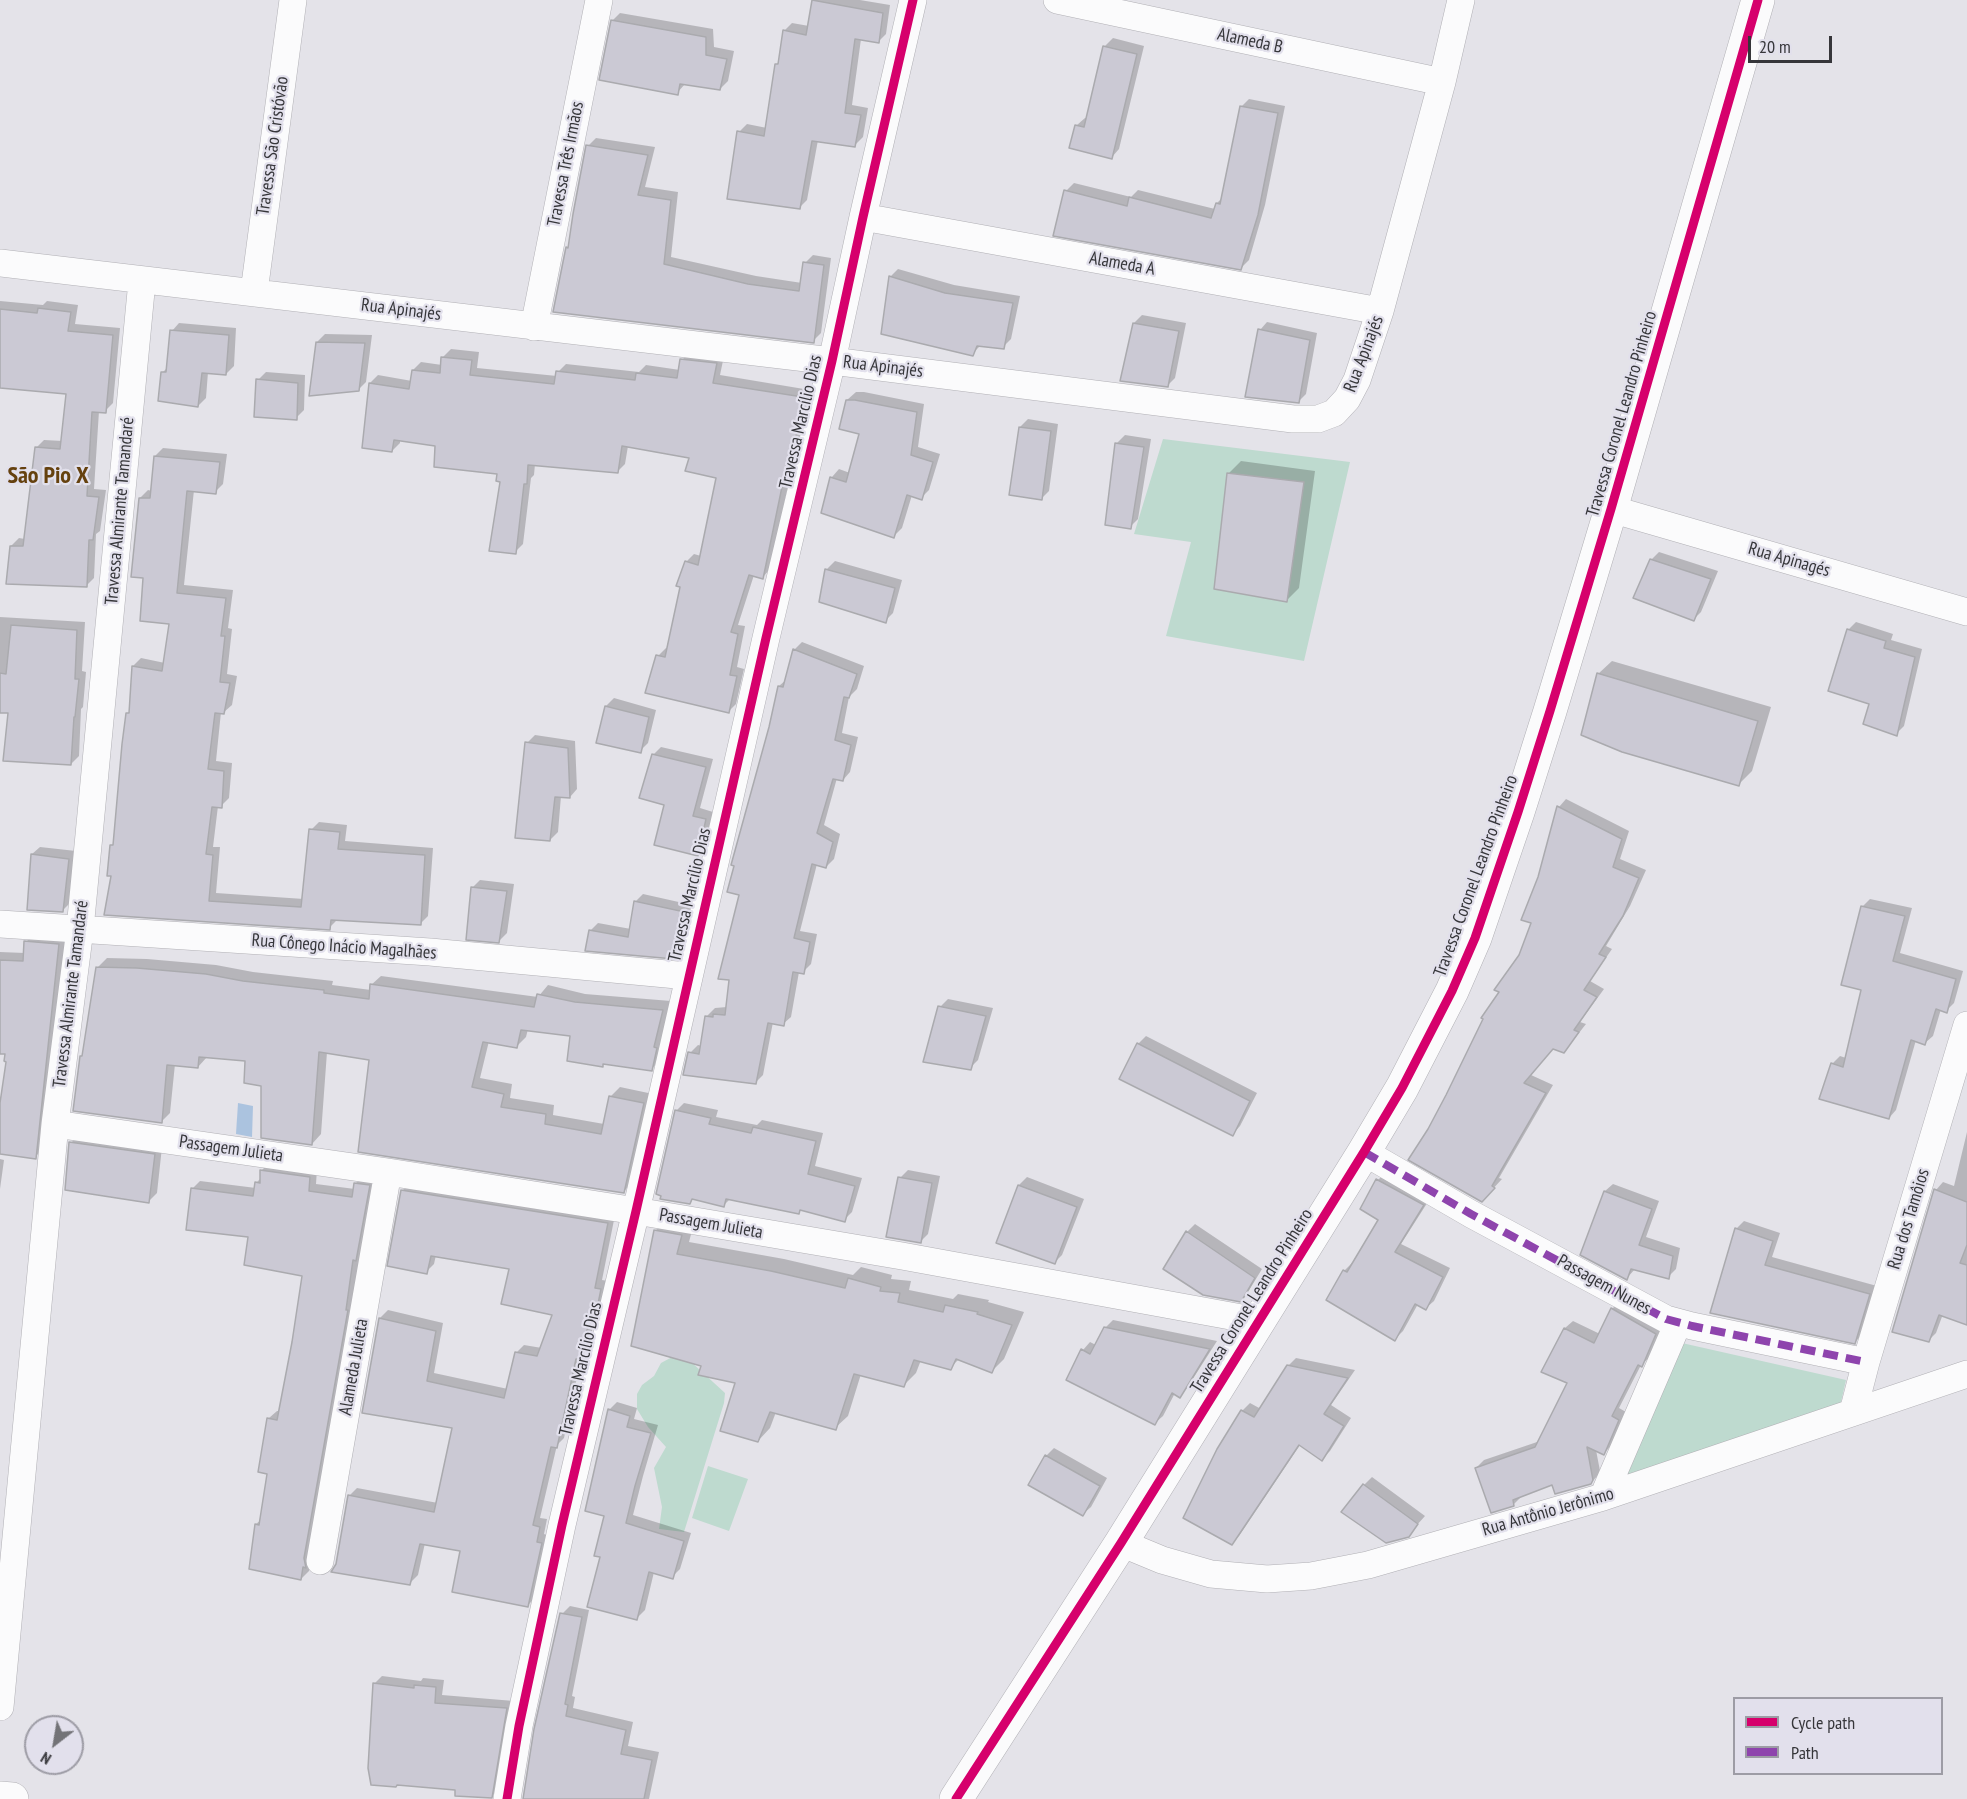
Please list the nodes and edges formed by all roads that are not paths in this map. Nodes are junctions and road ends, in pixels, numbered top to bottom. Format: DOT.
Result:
graph roads {
  1 [pos="293,0"];
  2 [pos="599,0"];
  3 [pos="913,0"];
  4 [pos="1057,0"];
  5 [pos="1461,0"];
  6 [pos="1758,0"];
  7 [pos="1442,82"];
  8 [pos="863,217"];
  9 [pos="0,263"];
  10 [pos="142,281"];
  11 [pos="254,292"];
  12 [pos="1380,311"];
  13 [pos="534,327"];
  14 [pos="832,361"];
  15 [pos="1611,509"];
  16 [pos="1967,612"];
  17 [pos="0,924"];
  18 [pos="80,929"];
  19 [pos="688,976"];
  20 [pos="1967,1025"];
  21 [pos="55,1124"];
  22 [pos="1364,1152"];
  23 [pos="388,1172"];
  24 [pos="636,1211"];
  25 [pos="1258,1321"];
  26 [pos="1678,1323"];
  27 [pos="1866,1362"];
  28 [pos="1967,1374"];
  29 [pos="1853,1412"];
  30 [pos="1604,1497"];
  31 [pos="1121,1543"];
  32 [pos="320,1561"];
  33 [pos="0,1707"];
  34 [pos="0,1798"];
  35 [pos="12,1799"];
  36 [pos="507,1799"];
  37 [pos="956,1799"];
  1 -- 11 [label="street, Travessa São Cristóvão"];
  2 -- 13 [label="street, Travessa Três Irmãos"];
  3 -- 8 [label="street, Travessa Marcílio Dias"];
  4 -- 7 [label="street, Alameda B"];
  5 -- 7 [label="street, Rua Apinajés"];
  6 -- 15 [label="street, Travessa Coronel Leandro Pinheiro"];
  7 -- 12 [label="street, Rua Apinajés"];
  8 -- 12 [label="street, Alameda A"];
  8 -- 14 [label="street, Travessa Marcílio Dias"];
  9 -- 10 [label="street, Rua Apinajés"];
  10 -- 11 [label="street, Rua Apinajés"];
  10 -- 18 [label="street, Travessa Almirante Tamandaré"];
  11 -- 13 [label="street, Rua Apinajés"];
  12 -- 14 [label="street, Rua Apinajés"];
  13 -- 14 [label="street, Rua Apinajés"];
  14 -- 19 [label="street, Travessa Marcílio Dias"];
  15 -- 16 [label="street, Rua Apinagés"];
  15 -- 22 [label="street, Travessa Coronel Leandro Pinheiro"];
  17 -- 18 [label="street, Rua Cônego Inácio Magalhães"];
  18 -- 19 [label="street, Rua Cônego Inácio Magalhães"];
  18 -- 21 [label="street, Travessa Almirante Tamandaré"];
  19 -- 24 [label="street, Travessa Marcílio Dias"];
  20 -- 27 [label="street, Rua dos Tamôios"];
  21 -- 23 [label="street, Passagem Julieta"];
  21 -- 33 [label="street, Travessa Almirante Tamandaré"];
  22 -- 25 [label="street, Travessa Coronel Leandro Pinheiro"];
  22 -- 26 [label="street, Passagem Nunes"];
  23 -- 24 [label="street, Passagem Julieta"];
  23 -- 32 [label="street, Alameda Julieta"];
  24 -- 25 [label="street, Passagem Julieta"];
  24 -- 36 [label="street, Travessa Marcílio Dias"];
  25 -- 31 [label="street, Travessa Coronel Leandro Pinheiro"];
  26 -- 27 [label="street, Passagem Nunes"];
  26 -- 30 [label="street"];
  27 -- 29 [label="street, Rua dos Tamôios"];
  28 -- 29 [label="street, Rua Antônio Jerônimo"];
  29 -- 30 [label="street, Rua Antônio Jerônimo"];
  30 -- 31 [label="street, Rua Antônio Jerônimo"];
  31 -- 37 [label="street, Travessa Coronel Leandro Pinheiro"];
  34 -- 35 [label="street"];
}
